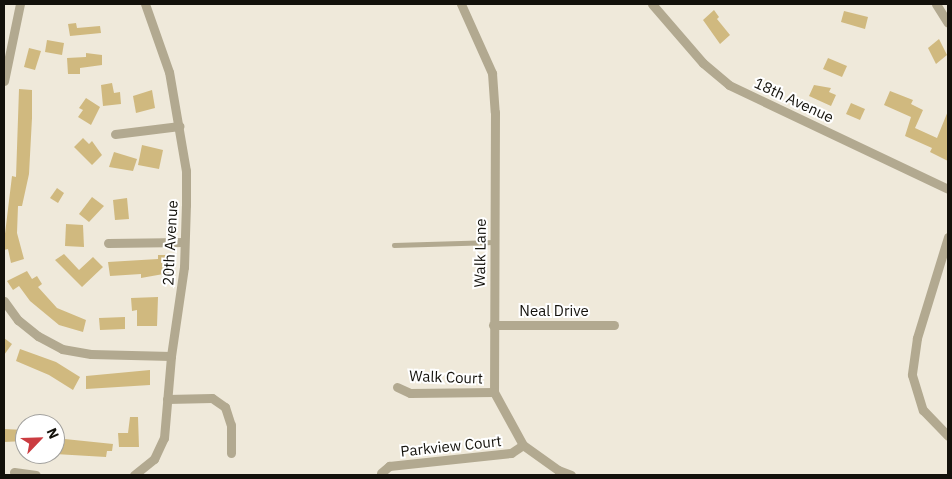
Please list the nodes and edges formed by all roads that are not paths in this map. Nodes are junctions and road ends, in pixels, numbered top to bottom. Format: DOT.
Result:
graph roads {
  1 [pos="20,4"];
  2 [pos="145,4"];
  3 [pos="461,4"];
  4 [pos="652,4"];
  5 [pos="936,4"];
  6 [pos="948,23"];
  7 [pos="4,81"];
  8 [pos="180,126"];
  9 [pos="115,134"];
  10 [pos="948,189"];
  11 [pos="948,237"];
  12 [pos="108,242"];
  13 [pos="184,242"];
  14 [pos="494,242"];
  15 [pos="394,245"];
  16 [pos="4,302"];
  17 [pos="493,325"];
  18 [pos="614,325"];
  19 [pos="171,356"];
  20 [pos="397,387"];
  21 [pos="494,392"];
  22 [pos="167,399"];
  23 [pos="948,436"];
  24 [pos="523,445"];
  25 [pos="231,453"];
  26 [pos="14,472"];
  27 [pos="381,473"];
  28 [pos="36,475"];
  29 [pos="134,475"];
  30 [pos="571,475"];
  1 -- 7 [label="street"];
  2 -- 8 [label="street, 20th Avenue"];
  3 -- 14 [label="street, Walk Lane"];
  4 -- 10 [label="street, 18th Avenue"];
  5 -- 6 [label="street"];
  8 -- 9 [label="street"];
  8 -- 13 [label="street, 20th Avenue"];
  11 -- 23 [label="street"];
  12 -- 13 [label="street"];
  13 -- 19 [label="street, 20th Avenue"];
  14 -- 15 [label="lane"];
  14 -- 17 [label="street, Walk Lane"];
  16 -- 19 [label="street"];
  17 -- 18 [label="street, Neal Drive"];
  17 -- 21 [label="street, Walk Lane"];
  19 -- 22 [label="street, 20th Avenue"];
  20 -- 21 [label="street, Walk Court"];
  21 -- 24 [label="street, Walk Lane"];
  22 -- 25 [label="street"];
  22 -- 29 [label="street, 20th Avenue"];
  24 -- 27 [label="street, Parkview Court"];
  24 -- 30 [label="street, Walk Lane"];
  26 -- 28 [label="street"];
}
